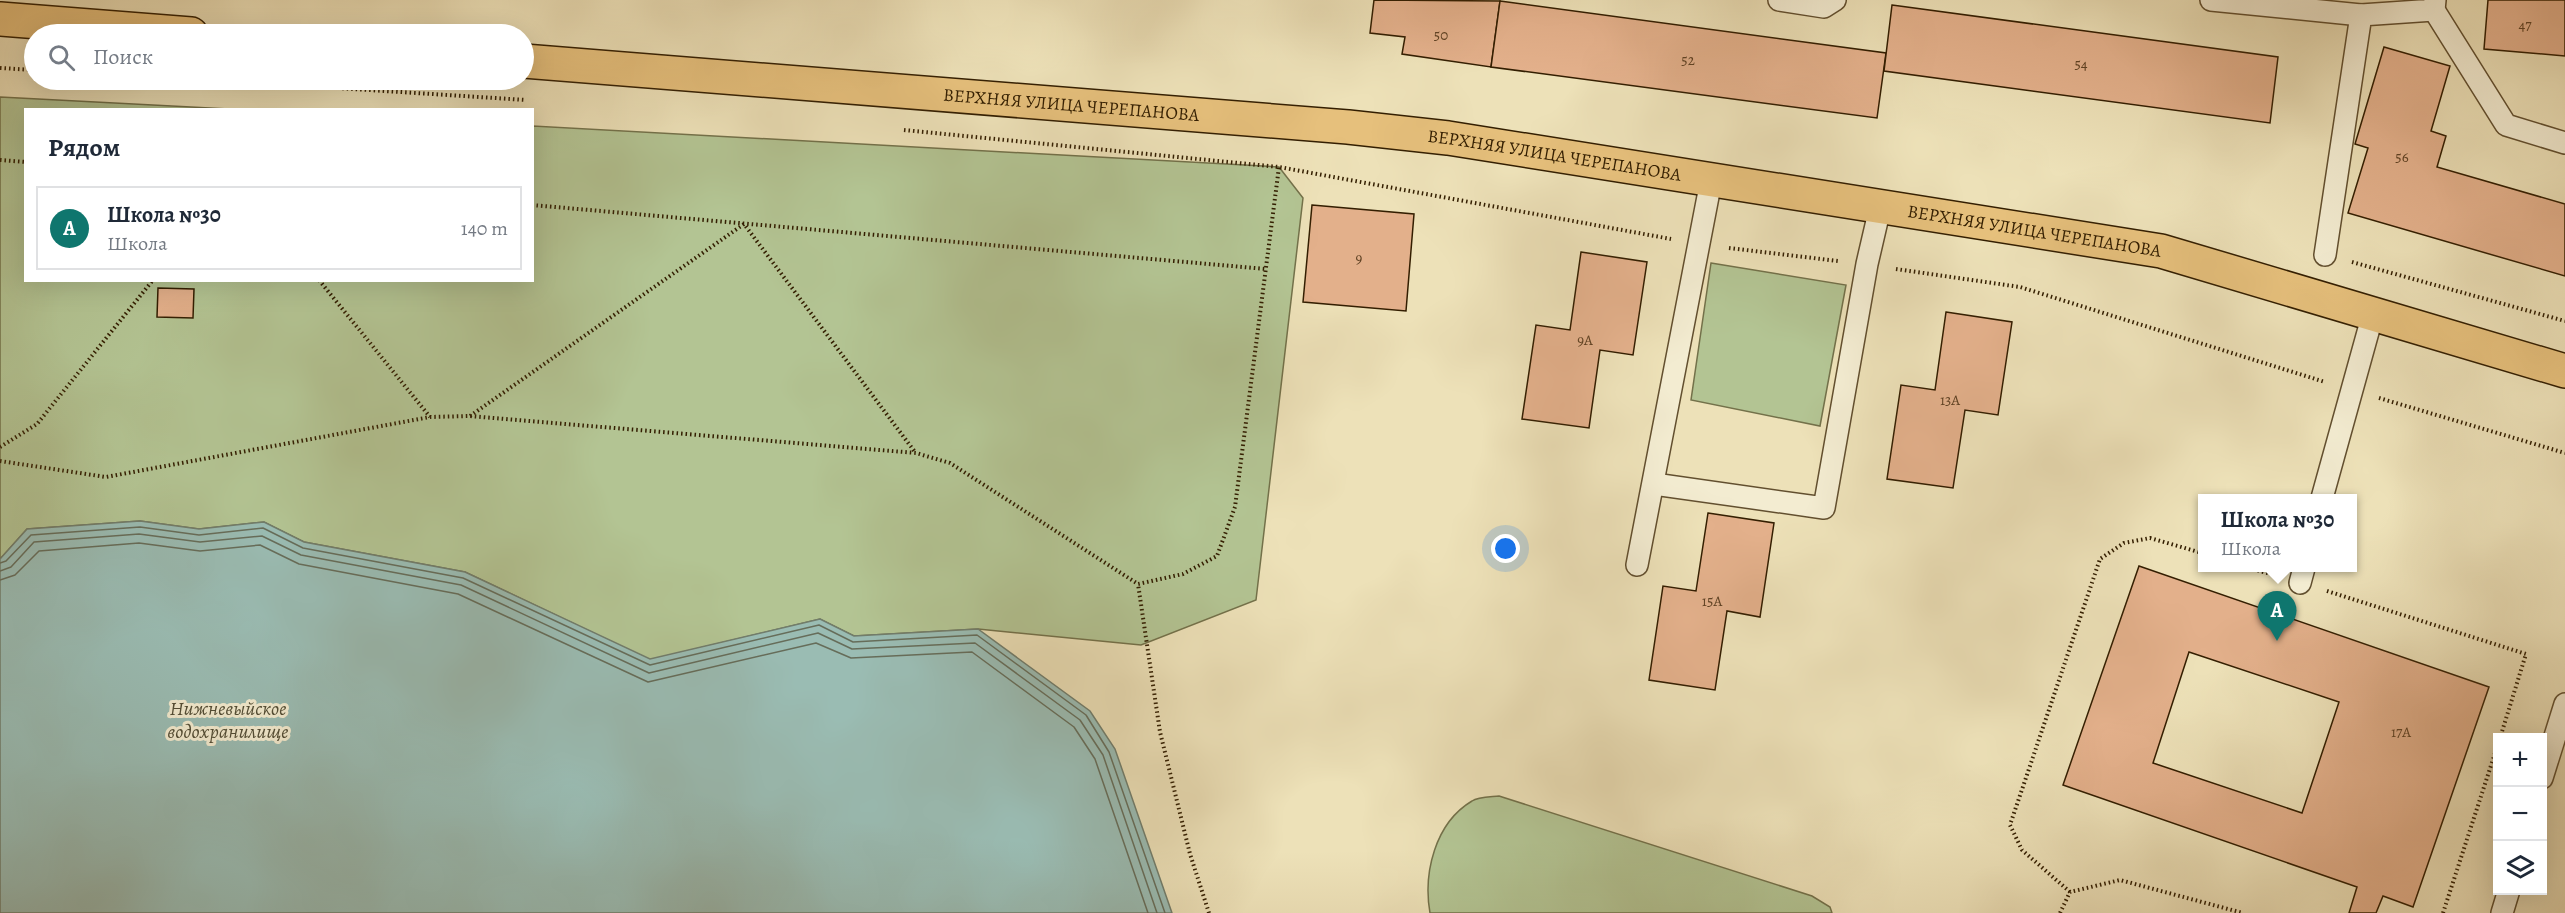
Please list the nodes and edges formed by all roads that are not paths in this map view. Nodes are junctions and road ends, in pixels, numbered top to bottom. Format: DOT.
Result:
graph roads {
  1 [pos="1779,0"];
  2 [pos="1835,0"];
  3 [pos="2211,0"];
  4 [pos="2435,5"];
  5 [pos="2361,15"];
  6 [pos="0,19"];
  7 [pos="64,24"];
  8 [pos="534,62"];
  9 [pos="2565,143"];
  10 [pos="1711,181"];
  11 [pos="1880,208"];
  12 [pos="2325,255"];
  13 [pos="2373,314"];
  14 [pos="2565,371"];
  15 [pos="1654,484"];
  16 [pos="2323,494"];
  17 [pos="1637,566"];
  18 [pos="2565,704"];
  19 [pos="2547,762"];
  20 [pos="2507,895"];
  21 [pos="2502,913"];
  1 -- 2 [label="lane"];
  3 -- 5 [label="lane"];
  4 -- 5 [label="lane"];
  4 -- 9 [label="lane"];
  5 -- 12 [label="lane"];
  6 -- 7 [label="main road"];
  8 -- 10 [label="main road, ВЕРХНЯЯ УЛИЦА ЧЕРЕПАНОВА"];
  10 -- 11 [label="main road, ВЕРХНЯЯ УЛИЦА ЧЕРЕПАНОВА"];
  10 -- 15 [label="lane"];
  11 -- 13 [label="main road, ВЕРХНЯЯ УЛИЦА ЧЕРЕПАНОВА"];
  11 -- 15 [label="lane"];
  13 -- 14 [label="main road, ВЕРХНЯЯ УЛИЦА ЧЕРЕПАНОВА"];
  13 -- 16 [label="lane"];
  15 -- 17 [label="lane"];
  18 -- 19 [label="lane"];
  20 -- 21 [label="lane"];
}
